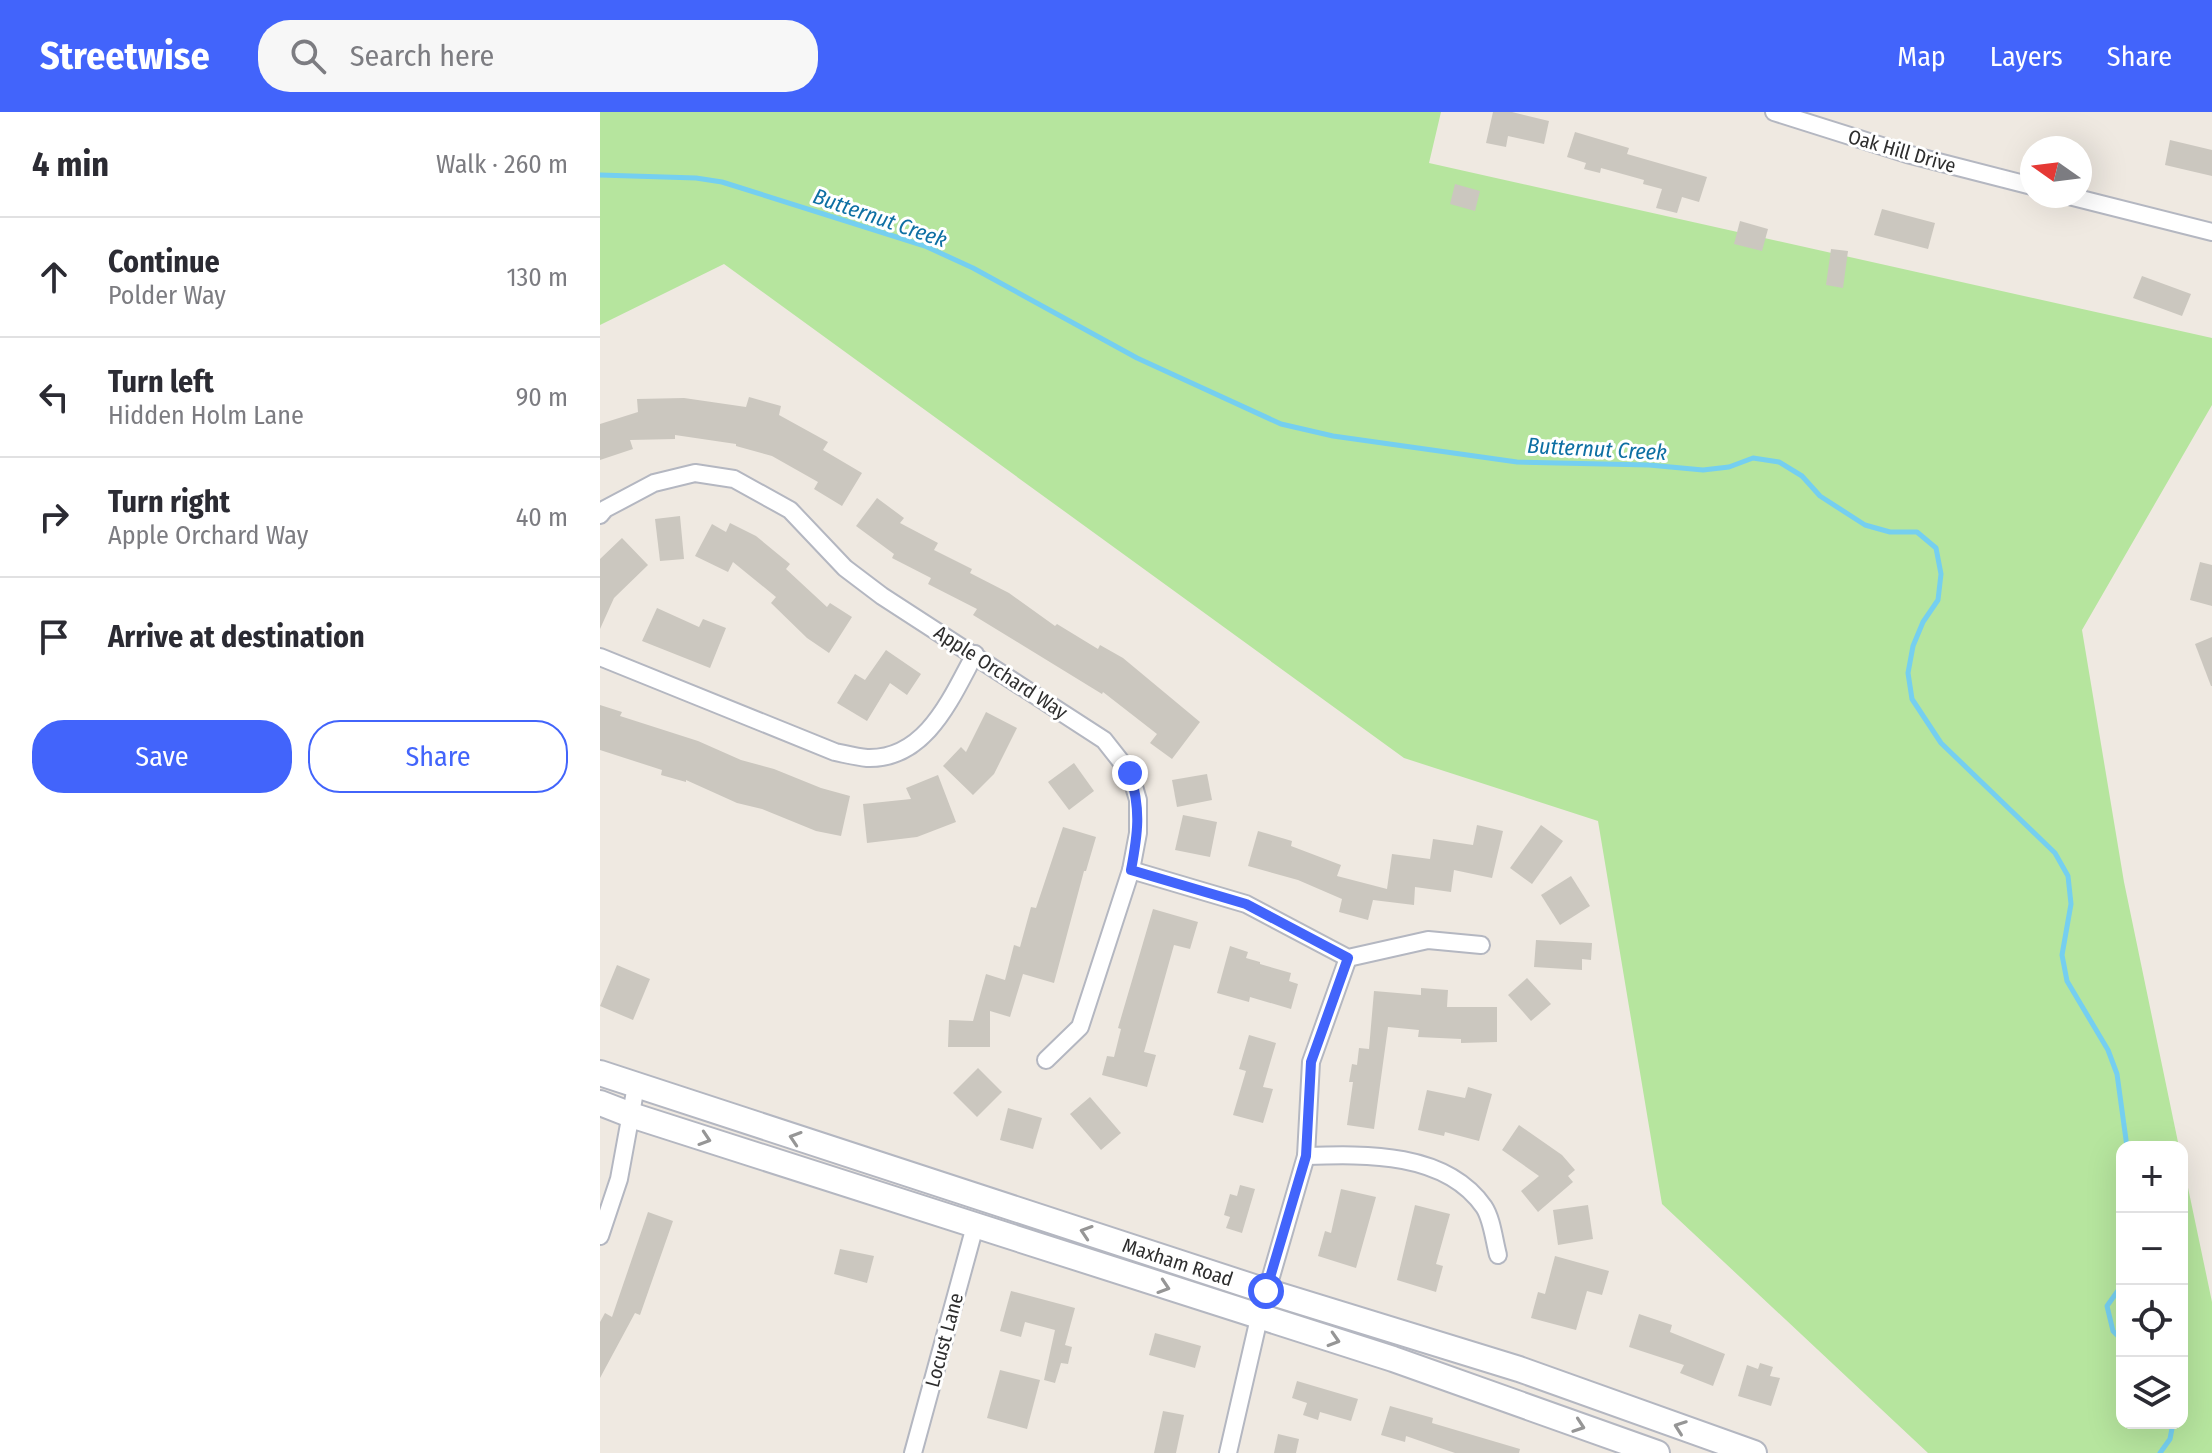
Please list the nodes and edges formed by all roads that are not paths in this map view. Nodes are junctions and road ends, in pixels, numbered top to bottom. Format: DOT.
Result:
graph roads {
  1 [pos="1774,112"];
  2 [pos="2020,183"];
  3 [pos="2092,202"];
  4 [pos="2212,232"];
  5 [pos="600,515"];
  6 [pos="975,654"];
  7 [pos="600,657"];
  8 [pos="1131,870"];
  9 [pos="1481,945"];
  10 [pos="1348,958"];
  11 [pos="1046,1060"];
  12 [pos="600,1073"];
  13 [pos="636,1086"];
  14 [pos="600,1103"];
  15 [pos="631,1115"];
  16 [pos="1306,1156"];
  17 [pos="975,1226"];
  18 [pos="600,1236"];
  19 [pos="1498,1255"];
  20 [pos="1266,1291"];
  21 [pos="1259,1318"];
  22 [pos="913,1453"];
  23 [pos="1228,1453"];
  24 [pos="1657,1453"];
  25 [pos="1754,1453"];
  1 -- 2 [label="street, Oak Hill Drive"];
  3 -- 4 [label="street"];
  5 -- 6 [label="street, Apple Orchard Way"];
  6 -- 7 [label="street"];
  6 -- 8 [label="street, Apple Orchard Way"];
  8 -- 10 [label="street"];
  8 -- 11 [label="street, Apple Orchard Way"];
  9 -- 10 [label="street"];
  10 -- 16 [label="street"];
  12 -- 13 [label="main road, Maxham Road"];
  13 -- 15 [label="street"];
  20 -- 13 [label="main road, Maxham Road, one-way"];
  14 -- 15 [label="main road, Maxham Road"];
  15 -- 17 [label="main road, Maxham Road, one-way"];
  15 -- 18 [label="street"];
  16 -- 19 [label="street"];
  16 -- 20 [label="street"];
  17 -- 21 [label="main road, Maxham Road, one-way"];
  17 -- 22 [label="street, Locust Lane"];
  20 -- 21 [label="street"];
  25 -- 20 [label="main road, Maxham Road, one-way"];
  21 -- 23 [label="street"];
  21 -- 24 [label="main road, Maxham Road, one-way"];
}
